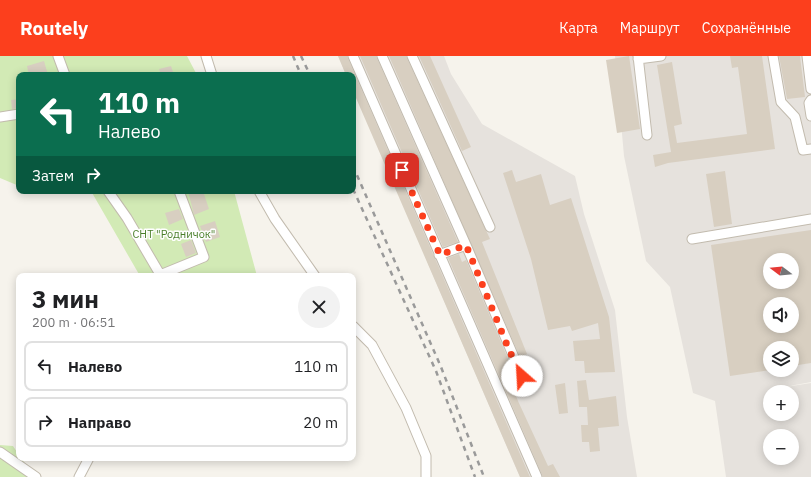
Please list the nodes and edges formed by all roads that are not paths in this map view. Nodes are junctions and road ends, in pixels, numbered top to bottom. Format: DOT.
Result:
graph roads {
  1 [pos="58,56"];
  2 [pos="206,56"];
  3 [pos="353,56"];
  4 [pos="382,56"];
  5 [pos="412,56"];
  6 [pos="661,56"];
  7 [pos="773,56"];
  8 [pos="807,56"];
  9 [pos="638,57"];
  10 [pos="65,72"];
  11 [pos="211,72"];
  12 [pos="811,89"];
  13 [pos="811,100"];
  14 [pos="16,114"];
  15 [pos="811,116"];
  16 [pos="0,117"];
  17 [pos="647,135"];
  18 [pos="811,149"];
  19 [pos="110,194"];
  20 [pos="180,194"];
  21 [pos="261,194"];
  22 [pos="811,219"];
  23 [pos="490,227"];
  24 [pos="692,240"];
  25 [pos="466,245"];
  26 [pos="440,255"];
  27 [pos="158,273"];
  28 [pos="167,273"];
  29 [pos="313,273"];
  30 [pos="356,329"];
  31 [pos="522,376"];
  32 [pos="0,452"];
  33 [pos="87,461"];
  34 [pos="36,477"];
  35 [pos="79,477"];
  36 [pos="426,477"];
  37 [pos="537,477"];
  1 -- 10 [label="street"];
  2 -- 11 [label="street"];
  3 -- 26 [label="street"];
  4 -- 25 [label="street"];
  5 -- 23 [label="street"];
  6 -- 9 [label="street"];
  7 -- 18 [label="street"];
  8 -- 12 [label="street"];
  9 -- 17 [label="street"];
  13 -- 15 [label="street"];
  14 -- 16 [label="street"];
  19 -- 27 [label="street"];
  20 -- 28 [label="street"];
  21 -- 29 [label="street"];
  22 -- 24 [label="street"];
  25 -- 26 [label="street"];
  25 -- 31 [label="street"];
  26 -- 37 [label="street"];
  30 -- 36 [label="street"];
  32 -- 34 [label="street"];
  33 -- 35 [label="street"];
}
